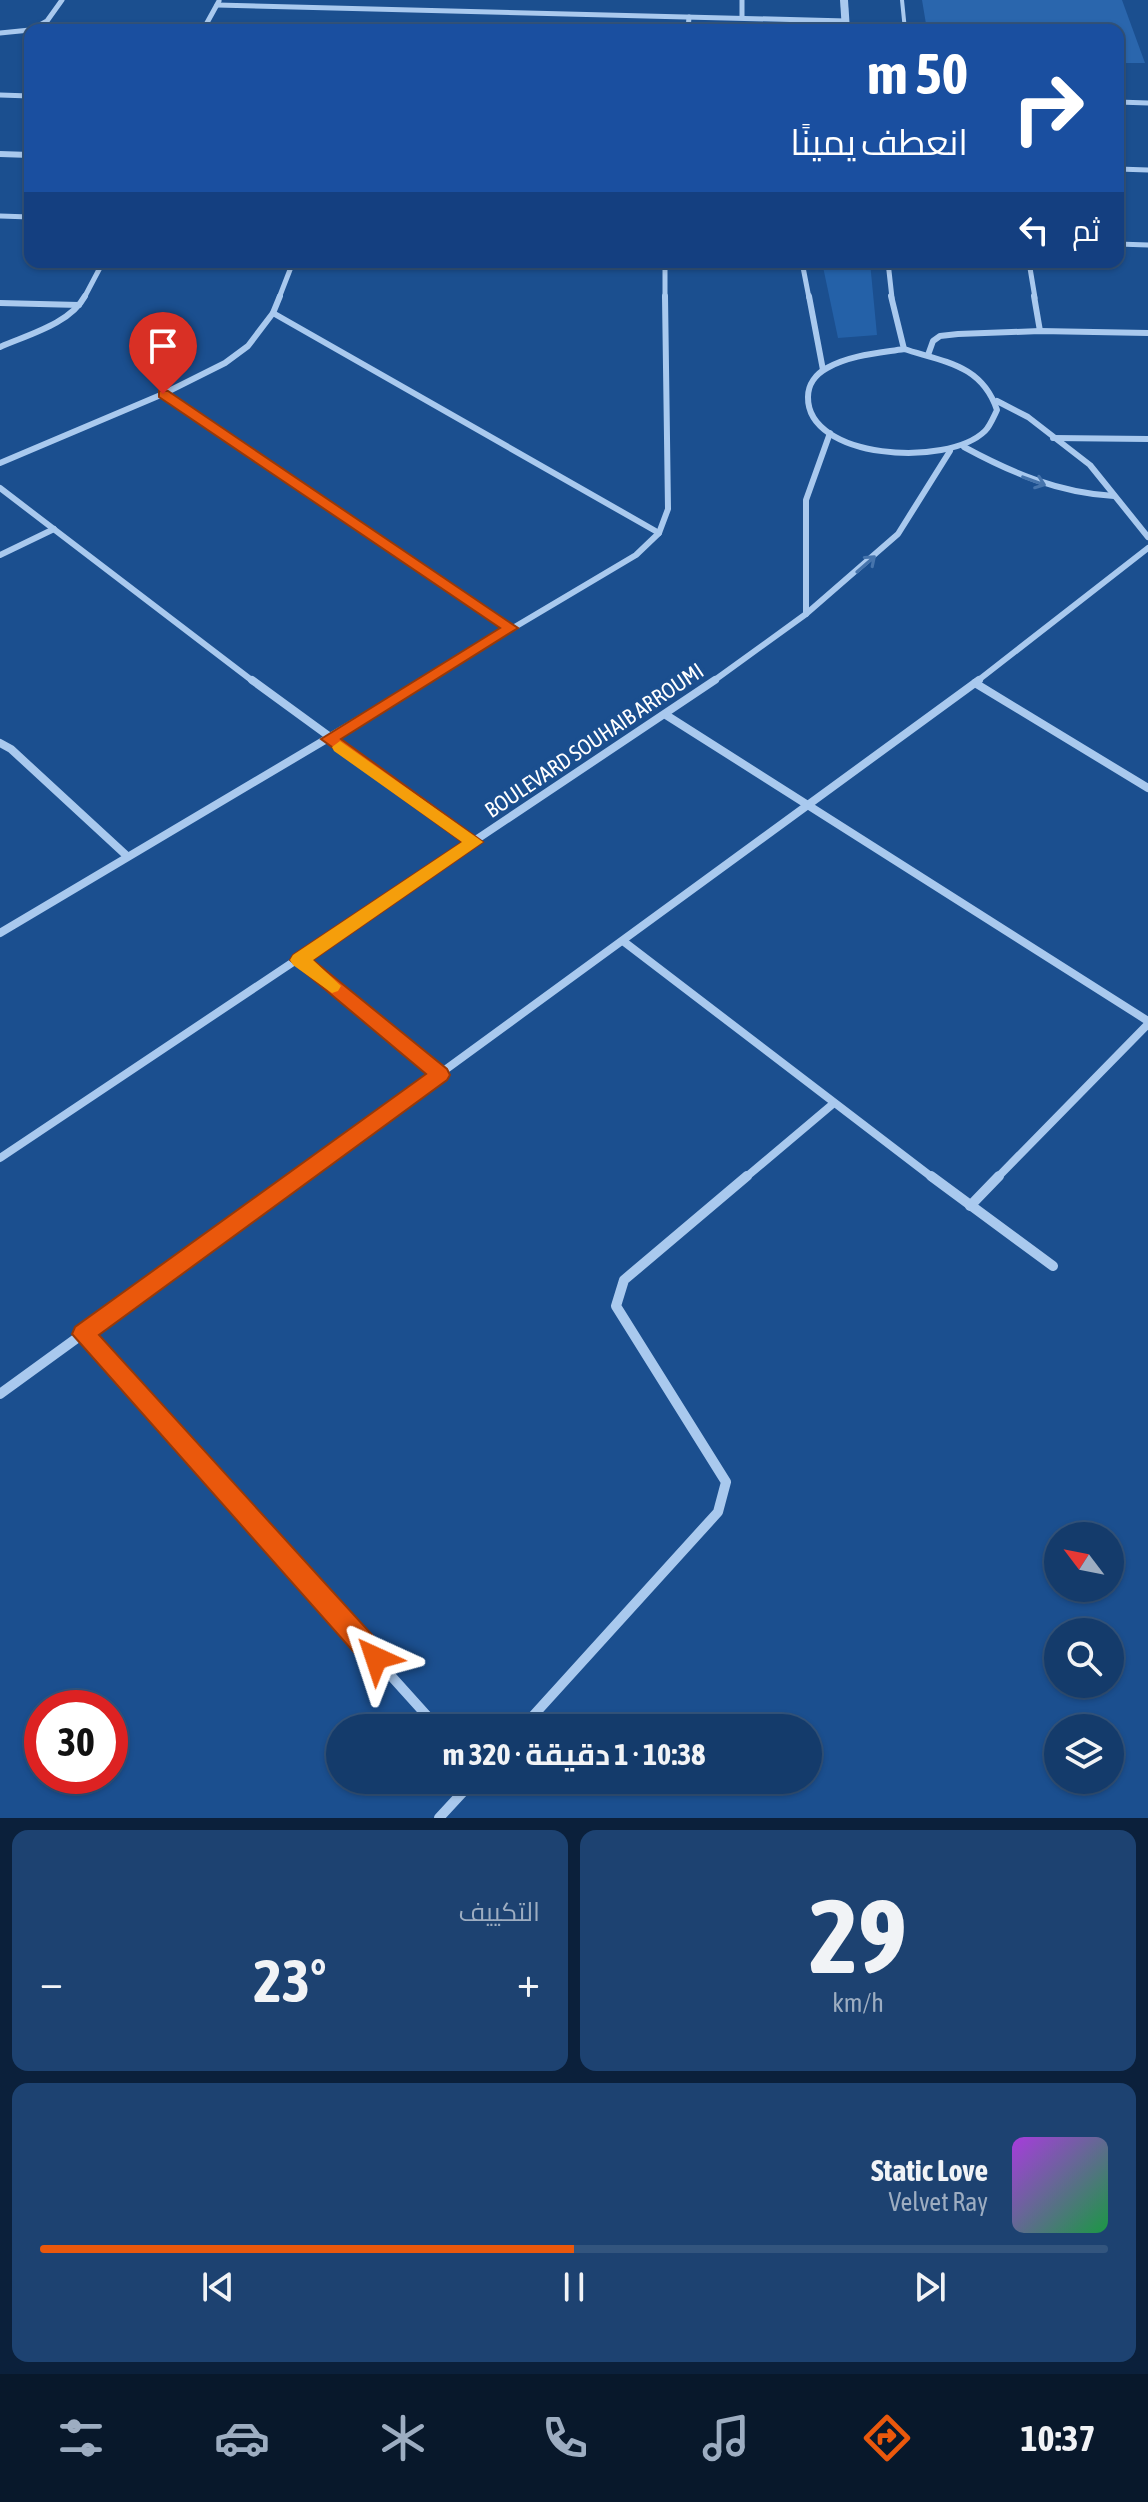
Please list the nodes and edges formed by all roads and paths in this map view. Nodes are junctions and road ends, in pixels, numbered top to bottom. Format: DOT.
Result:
graph roads {
  1 [pos="62,0"];
  2 [pos="521,0"];
  3 [pos="742,0"];
  4 [pos="844,0"];
  5 [pos="902,0"];
  6 [pos="218,3"];
  7 [pos="518,13"];
  8 [pos="689,17"];
  9 [pos="742,17"];
  10 [pos="41,24"];
  11 [pos="206,24"];
  12 [pos="688,24"];
  13 [pos="833,24"];
  14 [pos="846,24"];
  15 [pos="904,24"];
  16 [pos="24,31"];
  17 [pos="0,33"];
  18 [pos="0,95"];
  19 [pos="24,96"];
  20 [pos="1124,102"];
  21 [pos="1148,103"];
  22 [pos="0,154"];
  23 [pos="24,155"];
  24 [pos="1124,169"];
  25 [pos="1148,170"];
  26 [pos="0,216"];
  27 [pos="24,217"];
  28 [pos="1124,244"];
  29 [pos="1148,245"];
  30 [pos="100,268"];
  31 [pos="291,268"];
  32 [pos="665,268"];
  33 [pos="803,268"];
  34 [pos="889,268"];
  35 [pos="1030,268"];
  36 [pos="0,303"];
  37 [pos="80,305"];
  38 [pos="273,313"];
  39 [pos="1040,331"];
  40 [pos="1148,333"];
  41 [pos="0,347"];
  42 [pos="904,349"];
  43 [pos="928,355"];
  44 [pos="823,370"];
  45 [pos="163,394"];
  46 [pos="997,401"];
  47 [pos="830,433"];
  48 [pos="1052,438"];
  49 [pos="1148,439"];
  50 [pos="964,447"];
  51 [pos="950,451"];
  52 [pos="0,463"];
  53 [pos="0,488"];
  54 [pos="1114,496"];
  55 [pos="54,529"];
  56 [pos="659,533"];
  57 [pos="1148,537"];
  58 [pos="1148,548"];
  59 [pos="0,555"];
  60 [pos="806,614"];
  61 [pos="511,628"];
  62 [pos="975,683"];
  63 [pos="666,715"];
  64 [pos="329,739"];
  65 [pos="0,743"];
  66 [pos="1148,788"];
  67 [pos="807,803"];
  68 [pos="474,842"];
  69 [pos="127,856"];
  70 [pos="0,933"];
  71 [pos="623,941"];
  72 [pos="300,960"];
  73 [pos="1148,1022"];
  74 [pos="440,1075"];
  75 [pos="834,1103"];
  76 [pos="0,1158"];
  77 [pos="970,1206"];
  78 [pos="1053,1266"];
  79 [pos="83,1334"];
  80 [pos="0,1394"];
  81 [pos="425,1714"];
  82 [pos="535,1714"];
  83 [pos="461,1794"];
  84 [pos="439,1818"];
  1 -- 10 [label="street"];
  2 -- 7 [label="street"];
  3 -- 9 [label="street"];
  4 -- 14 [label="street"];
  5 -- 15 [label="lane"];
  6 -- 7 [label="street"];
  6 -- 11 [label="street"];
  7 -- 8 [label="street"];
  8 -- 9 [label="street"];
  8 -- 12 [label="street"];
  9 -- 13 [label="street"];
  16 -- 17 [label="street"];
  18 -- 19 [label="street"];
  20 -- 21 [label="street"];
  22 -- 23 [label="street"];
  24 -- 25 [label="street"];
  26 -- 27 [label="street"];
  28 -- 29 [label="street"];
  30 -- 37 [label="street"];
  31 -- 38 [label="street"];
  32 -- 56 [label="street"];
  33 -- 44 [label="street"];
  34 -- 42 [label="street"];
  35 -- 39 [label="street"];
  36 -- 37 [label="street"];
  37 -- 41 [label="street"];
  38 -- 45 [label="street"];
  38 -- 56 [label="street"];
  39 -- 40 [label="street"];
  39 -- 43 [label="street"];
  42 -- 43 [label="street"];
  42 -- 44 [label="street"];
  43 -- 46 [label="street"];
  44 -- 47 [label="street"];
  45 -- 52 [label="street"];
  45 -- 61 [label="street"];
  46 -- 48 [label="street"];
  46 -- 50 [label="street"];
  47 -- 51 [label="street"];
  47 -- 60 [label="street"];
  48 -- 49 [label="street"];
  48 -- 54 [label="street"];
  50 -- 51 [label="street"];
  50 -- 54 [label="street, one-way"];
  60 -- 51 [label="street, BOULEVARD SOUHAIB ARROUMI, one-way"];
  53 -- 55 [label="street"];
  54 -- 57 [label="street"];
  55 -- 59 [label="street"];
  55 -- 64 [label="street"];
  56 -- 61 [label="street"];
  58 -- 62 [label="street"];
  60 -- 63 [label="street, BOULEVARD SOUHAIB ARROUMI"];
  61 -- 64 [label="street"];
  62 -- 66 [label="street"];
  62 -- 67 [label="street"];
  63 -- 67 [label="street"];
  63 -- 68 [label="street, BOULEVARD SOUHAIB ARROUMI"];
  64 -- 68 [label="street"];
  64 -- 69 [label="street"];
  65 -- 69 [label="street"];
  67 -- 71 [label="street"];
  67 -- 73 [label="street"];
  68 -- 72 [label="street, BOULEVARD SOUHAIB ARROUMI"];
  69 -- 70 [label="street"];
  71 -- 74 [label="street"];
  71 -- 75 [label="street"];
  72 -- 74 [label="street"];
  72 -- 76 [label="street, BOULEVARD SOUHAIB ARROUMI"];
  73 -- 77 [label="street"];
  74 -- 79 [label="street"];
  75 -- 77 [label="street"];
  75 -- 82 [label="street"];
  77 -- 78 [label="street"];
  79 -- 80 [label="street"];
  79 -- 81 [label="street"];
  83 -- 84 [label="street"];
}
